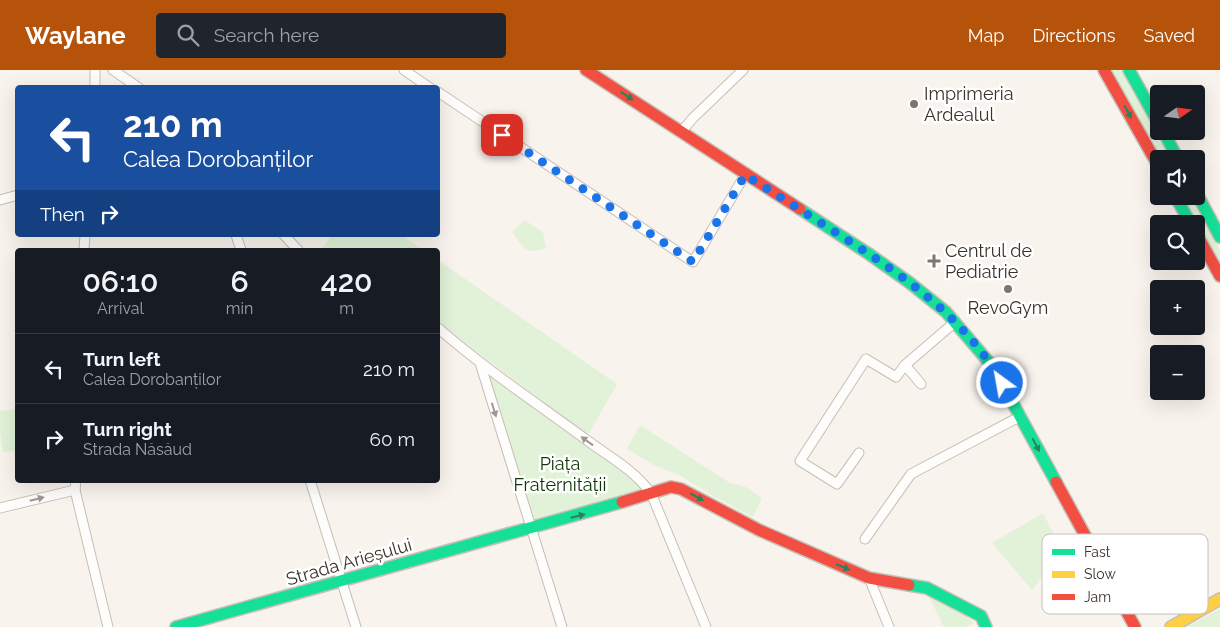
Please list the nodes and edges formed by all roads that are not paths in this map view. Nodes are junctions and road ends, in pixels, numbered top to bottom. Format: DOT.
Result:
graph roads {
  1 [pos="96,70"];
  2 [pos="113,70"];
  3 [pos="404,70"];
  4 [pos="586,70"];
  5 [pos="743,70"];
  6 [pos="1104,70"];
  7 [pos="1129,70"];
  8 [pos="95,85"];
  9 [pos="135,85"];
  10 [pos="426,85"];
  11 [pos="440,93"];
  12 [pos="1150,108"];
  13 [pos="681,132"];
  14 [pos="1150,151"];
  15 [pos="745,175"];
  16 [pos="15,196"];
  17 [pos="0,200"];
  18 [pos="1203,205"];
  19 [pos="286,237"];
  20 [pos="1220,237"];
  21 [pos="296,248"];
  22 [pos="1205,248"];
  23 [pos="1220,276"];
  24 [pos="955,322"];
  25 [pos="440,330"];
  26 [pos="480,363"];
  27 [pos="905,365"];
  28 [pos="920,384"];
  29 [pos="1021,416"];
  30 [pos="859,453"];
  31 [pos="76,483"];
  32 [pos="311,483"];
  33 [pos="75,490"];
  34 [pos="651,494"];
  35 [pos="0,508"];
  36 [pos="530,528"];
  37 [pos="1084,534"];
  38 [pos="865,539"];
  39 [pos="869,578"];
  40 [pos="342,582"];
  41 [pos="1220,599"];
  42 [pos="1208,606"];
  43 [pos="1127,614"];
  44 [pos="1194,614"];
  45 [pos="108,627"];
  46 [pos="176,627"];
  47 [pos="356,627"];
  48 [pos="562,627"];
  49 [pos="706,627"];
  50 [pos="889,627"];
  51 [pos="986,627"];
  52 [pos="1134,627"];
  53 [pos="1171,627"];
  1 -- 8 [label="street"];
  2 -- 9 [label="street"];
  3 -- 10 [label="street"];
  4 -- 13 [label="main road, one-way"];
  5 -- 13 [label="street"];
  6 -- 14 [label="main road, one-way"];
  7 -- 12 [label="main road"];
  11 -- 15 [label="street"];
  13 -- 15 [label="main road"];
  15 -- 24 [label="main road"];
  16 -- 17 [label="street"];
  18 -- 20 [label="main road"];
  19 -- 21 [label="street"];
  22 -- 23 [label="main road"];
  24 -- 27 [label="street"];
  24 -- 29 [label="main road"];
  25 -- 26 [label="street"];
  34 -- 26 [label="street, one-way"];
  26 -- 36 [label="street, one-way"];
  27 -- 28 [label="street"];
  27 -- 30 [label="street"];
  29 -- 37 [label="main road, one-way"];
  29 -- 38 [label="street"];
  31 -- 33 [label="street"];
  32 -- 40 [label="street"];
  35 -- 33 [label="street, one-way"];
  33 -- 45 [label="street"];
  36 -- 34 [label="main road, one-way"];
  34 -- 39 [label="main road, one-way"];
  34 -- 49 [label="street"];
  36 -- 40 [label="main road, Strada Arieșului"];
  36 -- 48 [label="street"];
  39 -- 50 [label="street"];
  39 -- 51 [label="main road"];
  40 -- 46 [label="main road, Strada Arieșului"];
  40 -- 47 [label="street"];
  41 -- 42 [label="main road"];
  43 -- 52 [label="main road, one-way"];
  44 -- 53 [label="main road"];
}
